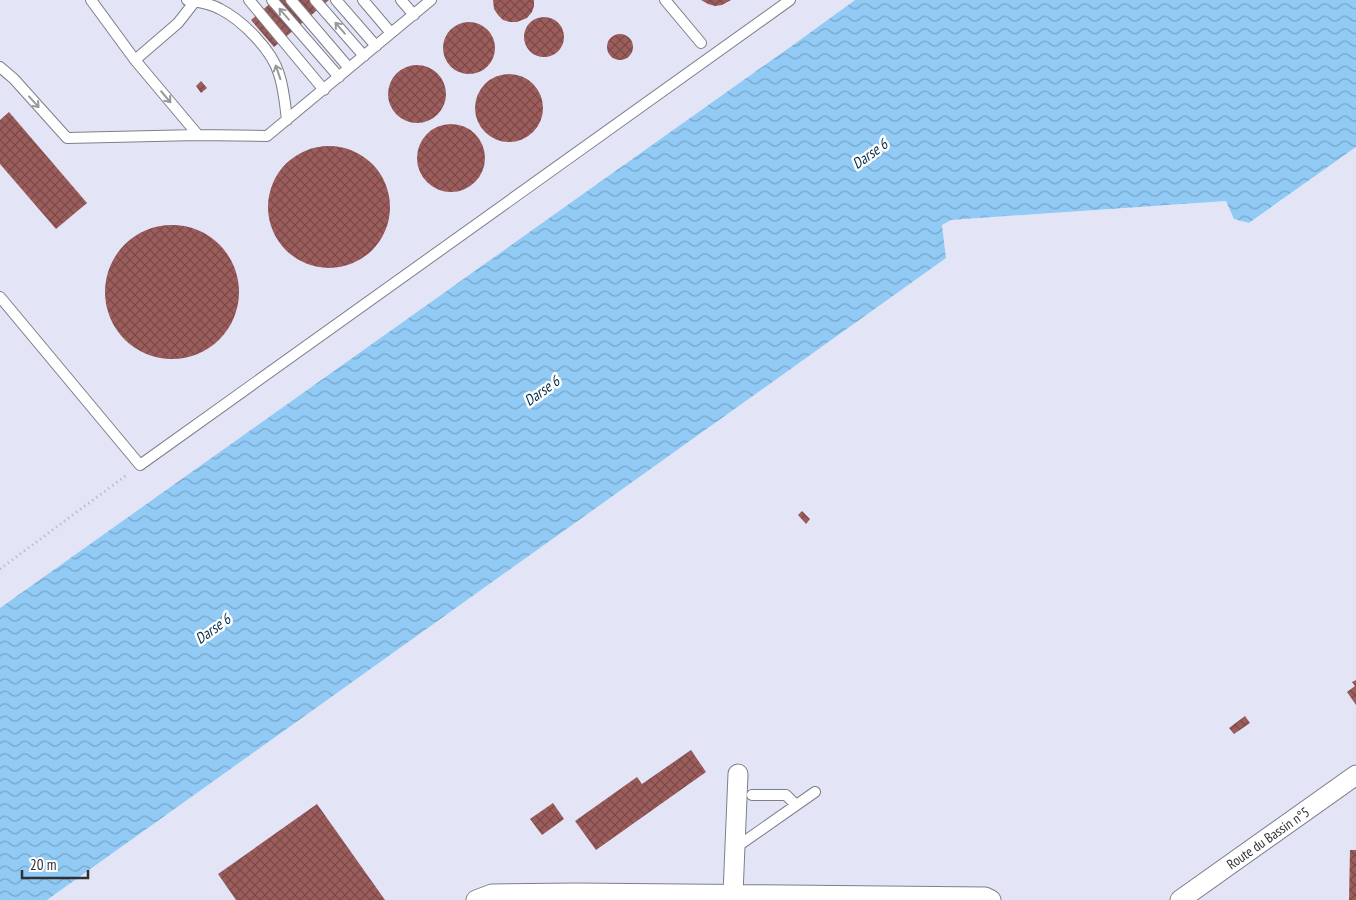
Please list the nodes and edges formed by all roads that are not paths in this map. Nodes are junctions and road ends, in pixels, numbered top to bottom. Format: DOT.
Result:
graph roads {
  1 [pos="91,0"];
  2 [pos="193,0"];
  3 [pos="248,0"];
  4 [pos="272,0"];
  5 [pos="291,0"];
  6 [pos="316,0"];
  7 [pos="336,0"];
  8 [pos="363,0"];
  9 [pos="401,0"];
  10 [pos="431,0"];
  11 [pos="665,0"];
  12 [pos="790,0"];
  13 [pos="414,15"];
  14 [pos="391,34"];
  15 [pos="701,43"];
  16 [pos="376,46"];
  17 [pos="364,56"];
  18 [pos="135,60"];
  19 [pos="0,67"];
  20 [pos="349,68"];
  21 [pos="339,77"];
  22 [pos="324,90"];
  23 [pos="287,120"];
  24 [pos="198,135"];
  25 [pos="0,297"];
  26 [pos="738,774"];
  27 [pos="1356,775"];
  28 [pos="815,792"];
  29 [pos="752,795"];
  30 [pos="796,805"];
  31 [pos="735,848"];
  32 [pos="733,894"];
  33 [pos="476,900"];
  34 [pos="992,900"];
  35 [pos="1180,900"];
  1 -- 18 [label="lane"];
  2 -- 18 [label="lane"];
  23 -- 2 [label="lane, one-way"];
  3 -- 22 [label="lane"];
  21 -- 4 [label="lane, one-way"];
  5 -- 20 [label="lane"];
  17 -- 6 [label="lane, one-way"];
  7 -- 16 [label="lane"];
  8 -- 14 [label="lane"];
  9 -- 13 [label="lane"];
  10 -- 13 [label="lane"];
  11 -- 15 [label="lane"];
  12 -- 25 [label="lane"];
  13 -- 14 [label="lane"];
  14 -- 16 [label="lane"];
  16 -- 17 [label="lane"];
  17 -- 20 [label="lane"];
  18 -- 24 [label="lane, one-way"];
  19 -- 24 [label="lane, one-way"];
  20 -- 21 [label="lane"];
  21 -- 22 [label="lane"];
  22 -- 23 [label="lane"];
  23 -- 24 [label="lane"];
  26 -- 31 [label="street"];
  27 -- 35 [label="street, Route du Bassin n°5"];
  28 -- 30 [label="lane"];
  29 -- 30 [label="lane"];
  30 -- 31 [label="lane"];
  31 -- 32 [label="street"];
  32 -- 33 [label="street"];
  32 -- 34 [label="street"];
}
